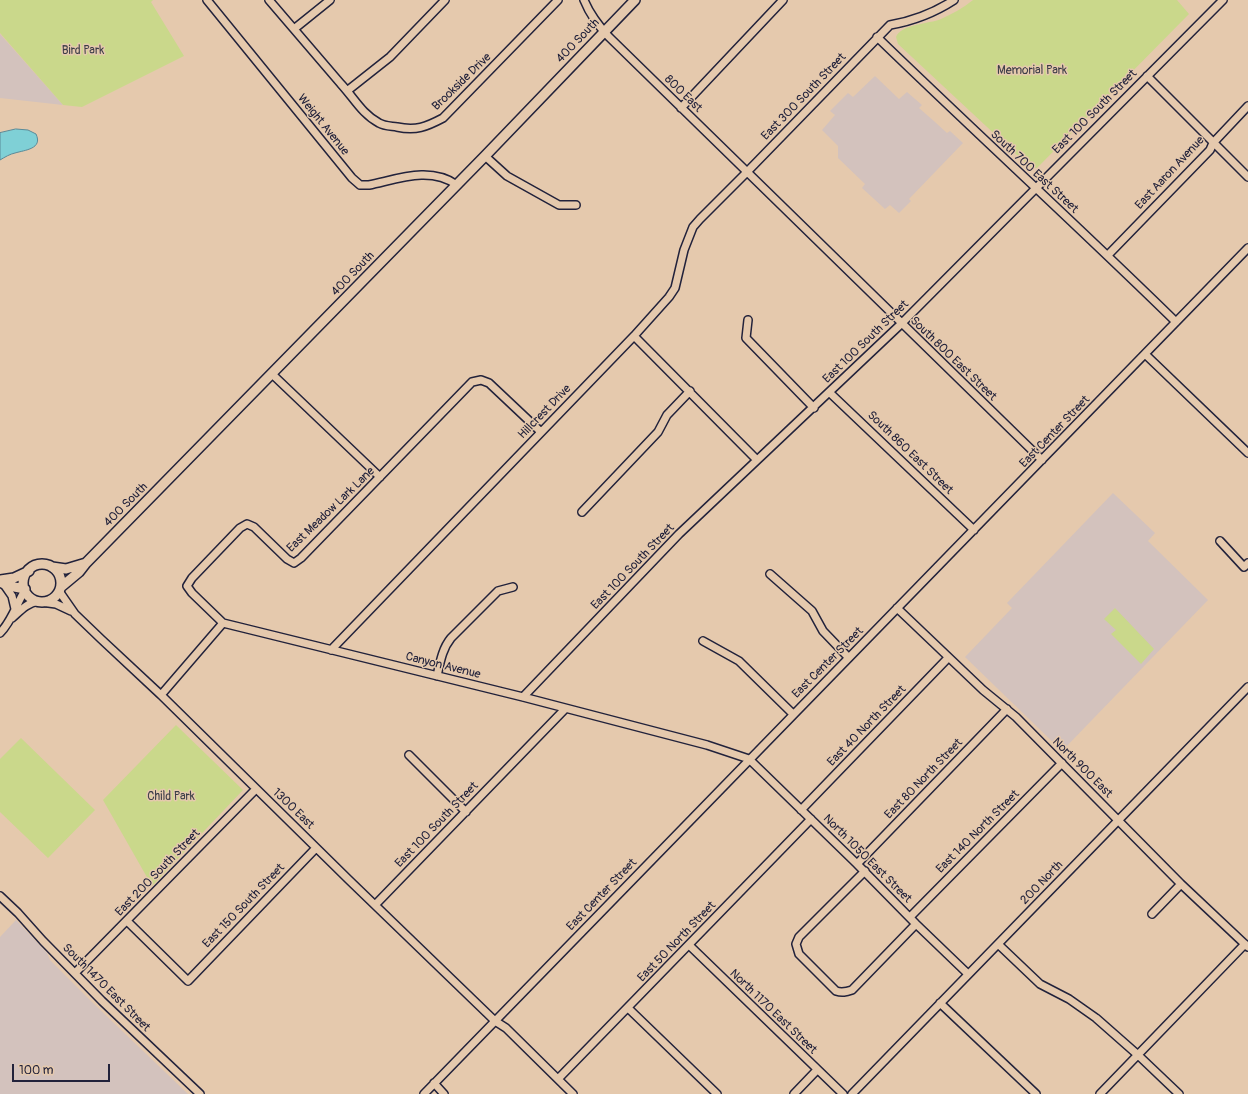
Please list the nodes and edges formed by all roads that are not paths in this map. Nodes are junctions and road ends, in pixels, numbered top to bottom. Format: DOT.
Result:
graph roads {
  1 [pos="207,0"];
  2 [pos="269,0"];
  3 [pos="330,0"];
  4 [pos="445,0"];
  5 [pos="558,0"];
  6 [pos="584,0"];
  7 [pos="635,0"];
  8 [pos="783,0"];
  9 [pos="954,0"];
  10 [pos="1223,0"];
  11 [pos="294,29"];
  12 [pos="604,32"];
  13 [pos="877,37"];
  14 [pos="1147,76"];
  15 [pos="347,91"];
  16 [pos="1248,106"];
  17 [pos="681,108"];
  18 [pos="1214,143"];
  19 [pos="485,156"];
  20 [pos="747,172"];
  21 [pos="1248,177"];
  22 [pos="457,185"];
  23 [pos="1036,188"];
  24 [pos="576,205"];
  25 [pos="1248,248"];
  26 [pos="1108,255"];
  27 [pos="748,320"];
  28 [pos="1176,322"];
  29 [pos="901,324"];
  30 [pos="634,336"];
  31 [pos="1146,355"];
  32 [pos="272,374"];
  33 [pos="690,391"];
  34 [pos="830,393"];
  35 [pos="814,408"];
  36 [pos="541,432"];
  37 [pos="1248,453"];
  38 [pos="758,460"];
  39 [pos="1042,460"];
  40 [pos="380,477"];
  41 [pos="582,512"];
  42 [pos="974,530"];
  43 [pos="1220,541"];
  44 [pos="86,563"];
  45 [pos="1246,565"];
  46 [pos="52,567"];
  47 [pos="28,571"];
  48 [pos="770,574"];
  49 [pos="1,582"];
  50 [pos="513,586"];
  51 [pos="60,589"];
  52 [pos="25,590"];
  53 [pos="39,602"];
  54 [pos="897,608"];
  55 [pos="15,609"];
  56 [pos="75,614"];
  57 [pos="11,620"];
  58 [pos="223,623"];
  59 [pos="0,633"];
  60 [pos="703,641"];
  61 [pos="331,650"];
  62 [pos="848,657"];
  63 [pos="948,658"];
  64 [pos="437,676"];
  65 [pos="1248,687"];
  66 [pos="161,695"];
  67 [pos="524,697"];
  68 [pos="565,709"];
  69 [pos="1007,709"];
  70 [pos="793,714"];
  71 [pos="409,755"];
  72 [pos="749,759"];
  73 [pos="1062,763"];
  74 [pos="256,789"];
  75 [pos="801,810"];
  76 [pos="466,812"];
  77 [pos="811,819"];
  78 [pos="1118,821"];
  79 [pos="316,848"];
  80 [pos="858,864"];
  81 [pos="865,871"];
  82 [pos="1181,884"];
  83 [pos="0,896"];
  84 [pos="375,905"];
  85 [pos="1152,914"];
  86 [pos="910,917"];
  87 [pos="127,921"];
  88 [pos="916,924"];
  89 [pos="998,944"];
  90 [pos="689,945"];
  91 [pos="1246,945"];
  92 [pos="75,973"];
  93 [pos="968,974"];
  94 [pos="940,1003"];
  95 [pos="628,1008"];
  96 [pos="495,1021"];
  97 [pos="1138,1055"];
  98 [pos="817,1070"];
  99 [pos="558,1079"];
  100 [pos="434,1083"];
  101 [pos="200,1094"];
  102 [pos="424,1094"];
  103 [pos="444,1094"];
  104 [pos="573,1094"];
  105 [pos="717,1094"];
  106 [pos="794,1094"];
  107 [pos="843,1094"];
  108 [pos="852,1094"];
  109 [pos="1036,1094"];
  110 [pos="1100,1094"];
  111 [pos="1178,1094"];
  1 -- 22 [label="street, Weight Avenue"];
  2 -- 11 [label="street, Brookside Drive"];
  3 -- 11 [label="street"];
  4 -- 15 [label="street"];
  5 -- 15 [label="street, Brookside Drive"];
  6 -- 12 [label="street"];
  7 -- 12 [label="main road, 400 South"];
  8 -- 17 [label="street"];
  9 -- 13 [label="street, East 300 South Street"];
  10 -- 14 [label="street, East 100 South Street"];
  11 -- 15 [label="street, Brookside Drive"];
  12 -- 17 [label="street, 800 East"];
  12 -- 19 [label="main road, 400 South"];
  13 -- 20 [label="street, East 300 South Street"];
  13 -- 23 [label="street, South 700 East Street"];
  14 -- 18 [label="street"];
  14 -- 23 [label="street, East 100 South Street"];
  16 -- 18 [label="street, East Aaron Avenue"];
  17 -- 20 [label="street, 800 East"];
  18 -- 21 [label="street"];
  18 -- 26 [label="street, East Aaron Avenue"];
  19 -- 22 [label="main road, 400 South"];
  19 -- 24 [label="street"];
  20 -- 29 [label="street, South 800 East Street"];
  20 -- 30 [label="street, Hillcrest Drive"];
  22 -- 32 [label="main road, 400 South"];
  23 -- 26 [label="street, South 700 East Street"];
  23 -- 29 [label="street, East 100 South Street"];
  25 -- 28 [label="street, East Center Street"];
  26 -- 28 [label="street, South 700 East Street"];
  27 -- 35 [label="street"];
  28 -- 31 [label="street, East Center Street"];
  29 -- 34 [label="street, East 100 South Street"];
  29 -- 39 [label="street, South 800 East Street"];
  30 -- 33 [label="street"];
  30 -- 36 [label="street, Hillcrest Drive"];
  31 -- 37 [label="street"];
  31 -- 39 [label="street, East Center Street"];
  32 -- 40 [label="street"];
  32 -- 44 [label="main road, 400 South"];
  33 -- 38 [label="street"];
  33 -- 41 [label="street"];
  34 -- 35 [label="street, East 100 South Street"];
  34 -- 42 [label="street, South 860 East Street"];
  35 -- 38 [label="street, East 100 South Street"];
  36 -- 40 [label="street, East Meadow Lark Lane"];
  36 -- 61 [label="street, Hillcrest Drive"];
  38 -- 67 [label="street, East 100 South Street"];
  39 -- 42 [label="street, East Center Street"];
  40 -- 58 [label="street, East Meadow Lark Lane"];
  42 -- 54 [label="street, East Center Street"];
  43 -- 45 [label="street"];
  44 -- 46 [label="main road, 400 South"];
  44 -- 51 [label="main road, 400 South"];
  46 -- 47 [label="main road"];
  46 -- 51 [label="main road"];
  47 -- 49 [label="main road"];
  47 -- 52 [label="main road"];
  48 -- 62 [label="street"];
  49 -- 52 [label="main road"];
  49 -- 55 [label="street"];
  50 -- 64 [label="street"];
  51 -- 53 [label="main road"];
  51 -- 56 [label="street, 1300 East"];
  52 -- 53 [label="main road"];
  52 -- 55 [label="street"];
  53 -- 56 [label="street, 1300 East"];
  53 -- 57 [label="street"];
  54 -- 62 [label="street, East Center Street"];
  54 -- 63 [label="street, North 900 East"];
  55 -- 57 [label="street"];
  56 -- 66 [label="street, 1300 East"];
  57 -- 59 [label="street"];
  58 -- 61 [label="street, Canyon Avenue"];
  58 -- 66 [label="street"];
  60 -- 70 [label="street"];
  61 -- 64 [label="street, Canyon Avenue"];
  62 -- 70 [label="street, East Center Street"];
  63 -- 69 [label="street, North 900 East"];
  63 -- 75 [label="street, East 40 North Street"];
  64 -- 67 [label="street, Canyon Avenue"];
  65 -- 78 [label="street, 200 North"];
  66 -- 74 [label="street, 1300 East"];
  67 -- 68 [label="street, Canyon Avenue"];
  68 -- 72 [label="street, Canyon Avenue"];
  68 -- 76 [label="street, East 100 South Street"];
  69 -- 73 [label="street, North 900 East"];
  69 -- 80 [label="street, East 80 North Street"];
  70 -- 72 [label="street, East Center Street"];
  71 -- 76 [label="street"];
  72 -- 75 [label="street, North 1050 East Street"];
  72 -- 96 [label="street, East Center Street"];
  73 -- 78 [label="street, North 900 East"];
  73 -- 86 [label="street, East 140 North Street"];
  74 -- 79 [label="street, 1300 East"];
  74 -- 87 [label="street, East 200 South Street"];
  75 -- 77 [label="street, North 1050 East Street"];
  76 -- 84 [label="street, East 100 South Street"];
  77 -- 80 [label="street, North 1050 East Street"];
  77 -- 90 [label="street, East 50 North Street"];
  78 -- 82 [label="street, North 900 East"];
  78 -- 89 [label="street, 200 North"];
  79 -- 84 [label="street, 1300 East"];
  79 -- 87 [label="street, East 150 South Street"];
  80 -- 81 [label="street, North 1050 East Street"];
  81 -- 86 [label="street, North 1050 East Street"];
  81 -- 88 [label="street"];
  82 -- 85 [label="street"];
  82 -- 91 [label="street, North 900 East"];
  83 -- 92 [label="street, South 1470 East Street"];
  84 -- 96 [label="street, 1300 East"];
  86 -- 88 [label="street, North 1050 East Street"];
  87 -- 92 [label="street, East 200 South Street"];
  88 -- 93 [label="street, North 1050 East Street"];
  89 -- 93 [label="street, 200 North"];
  89 -- 97 [label="street"];
  90 -- 95 [label="street, East 50 North Street"];
  90 -- 98 [label="street, North 1170 East Street"];
  91 -- 97 [label="street"];
  92 -- 101 [label="street, South 1470 East Street"];
  93 -- 94 [label="street, 200 North"];
  94 -- 108 [label="street, 200 North"];
  94 -- 109 [label="street"];
  95 -- 99 [label="street, East 50 North Street"];
  95 -- 105 [label="street"];
  96 -- 99 [label="street, 1300 East"];
  96 -- 100 [label="street, East Center Street"];
  97 -- 110 [label="street"];
  97 -- 111 [label="street"];
  98 -- 106 [label="street"];
  98 -- 107 [label="street, North 1170 East Street"];
  99 -- 104 [label="street, 1300 East"];
  100 -- 102 [label="street, East Center Street"];
  100 -- 103 [label="street"];
}
